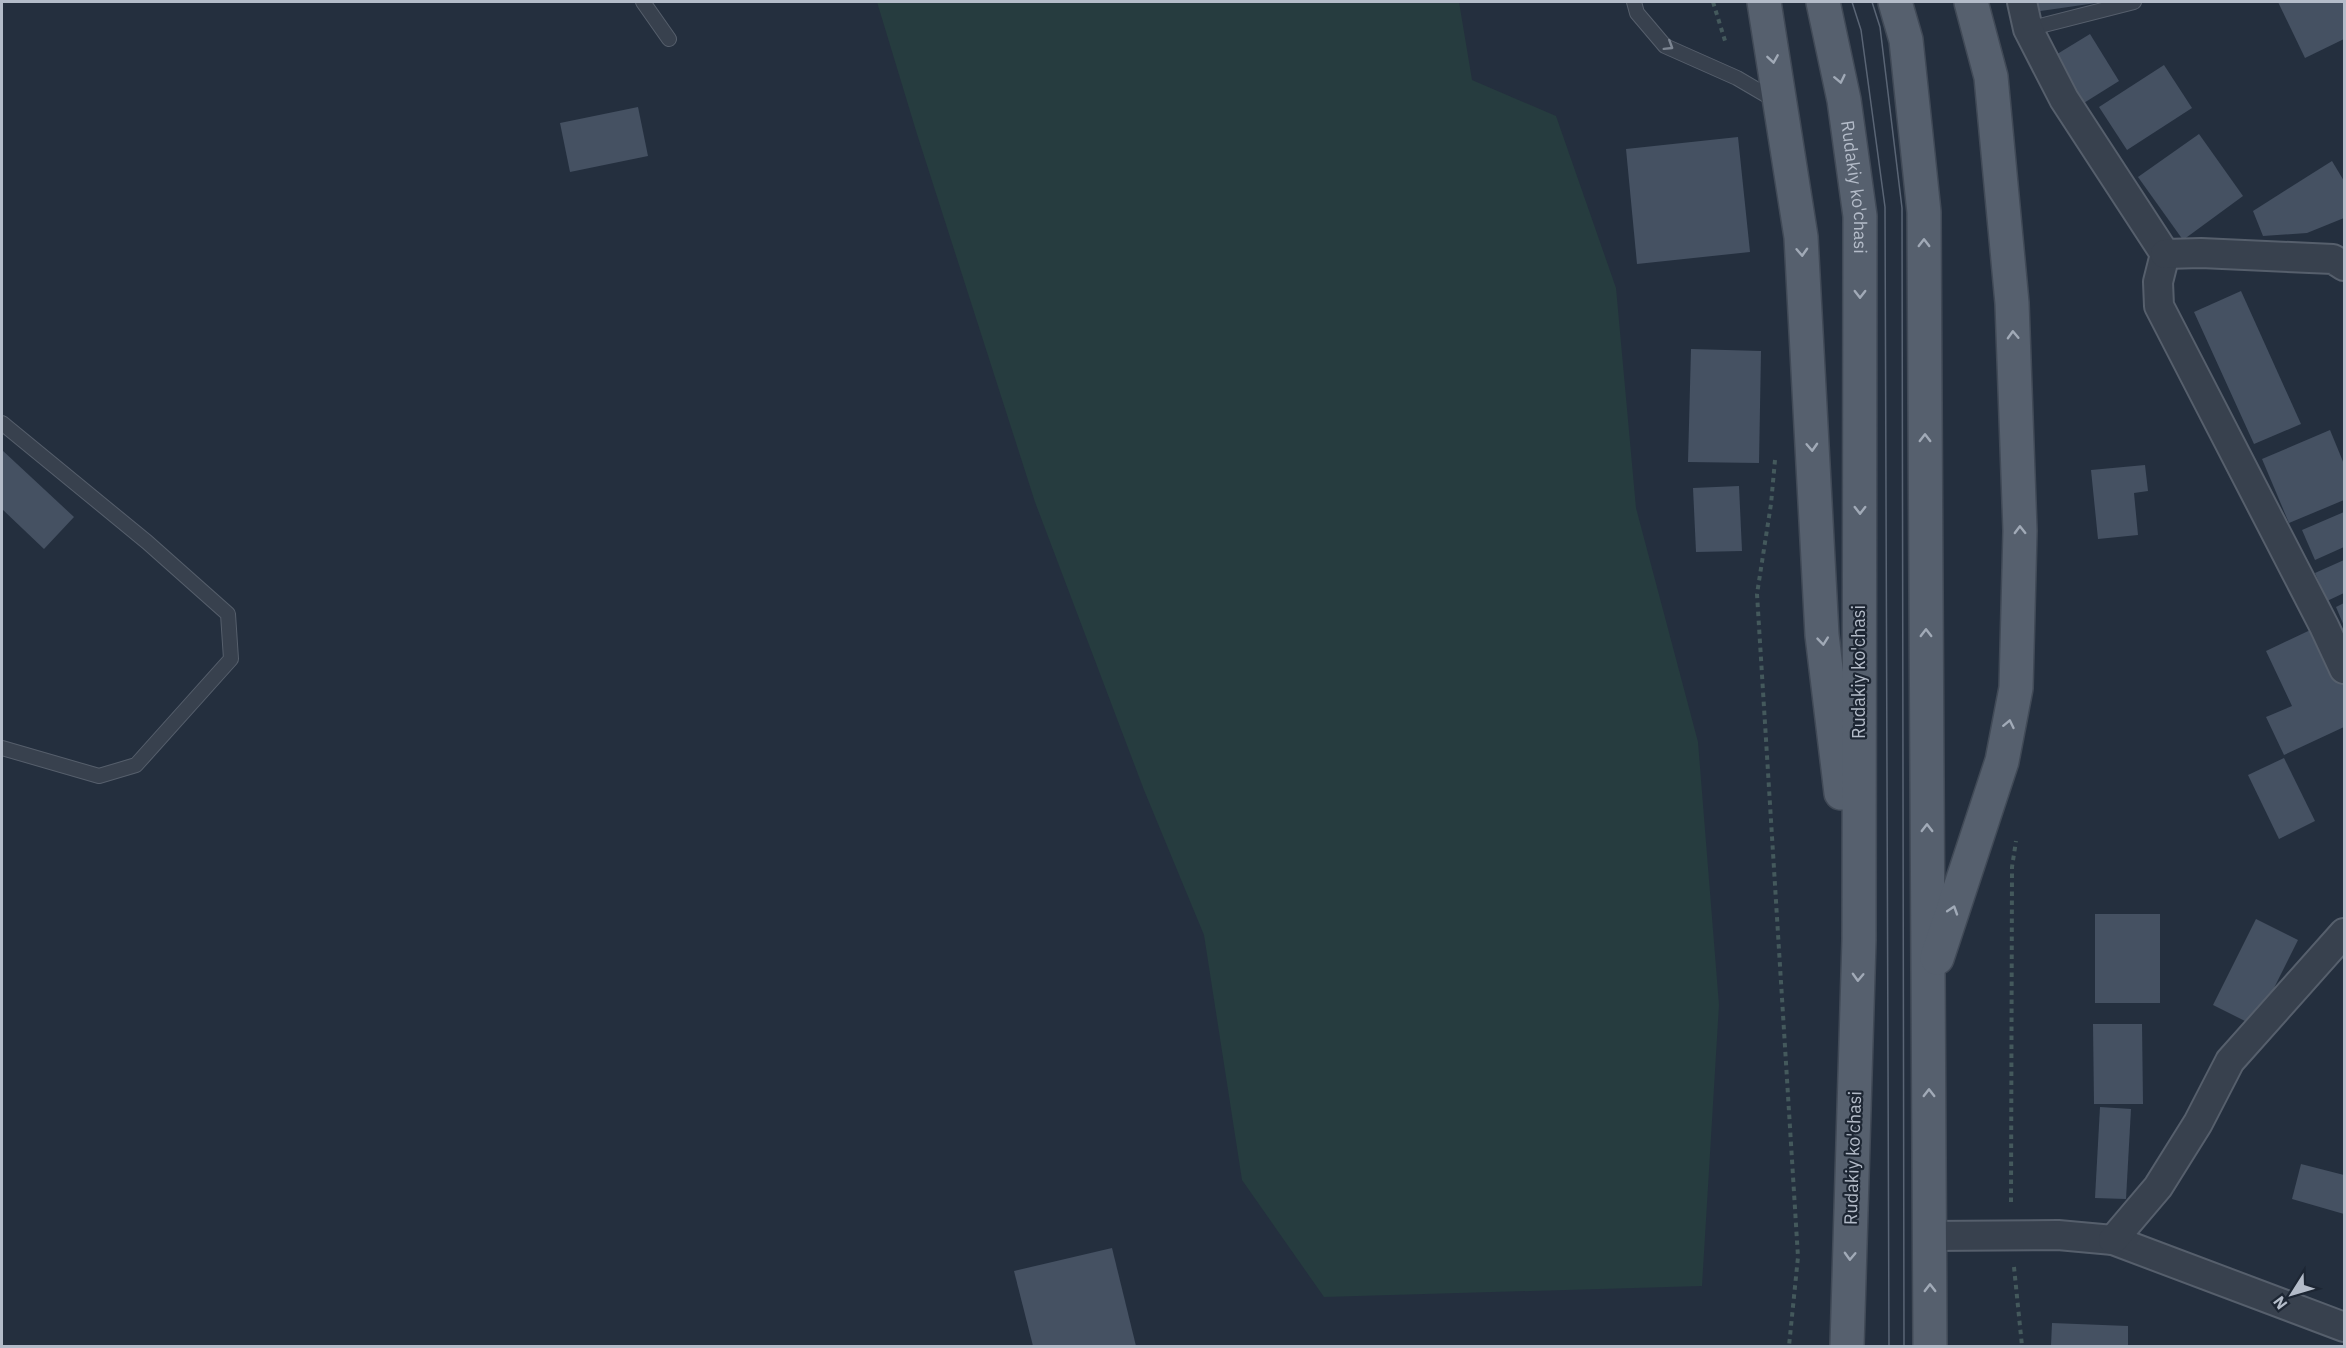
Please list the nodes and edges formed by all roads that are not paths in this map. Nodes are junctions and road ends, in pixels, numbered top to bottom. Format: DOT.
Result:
graph roads {
  1 [pos="643,2"];
  2 [pos="1634,2"];
  3 [pos="1764,2"];
  4 [pos="1823,2"];
  5 [pos="1895,2"];
  6 [pos="1971,2"];
  7 [pos="2022,2"];
  8 [pos="2133,2"];
  9 [pos="2028,29"];
  10 [pos="669,39"];
  11 [pos="1780,103"];
  12 [pos="2165,254"];
  13 [pos="2344,266"];
  14 [pos="2,423"];
  15 [pos="2344,669"];
  16 [pos="2,748"];
  17 [pos="2344,933"];
  18 [pos="1859,940"];
  19 [pos="1928,986"];
  20 [pos="1929,1236"];
  21 [pos="2113,1240"];
  22 [pos="2344,1327"];
  23 [pos="1847,1347"];
  24 [pos="1930,1347"];
  1 -- 10 [label="lane"];
  2 -- 11 [label="lane, one-way"];
  3 -- 11 [label="main road, one-way"];
  4 -- 18 [label="main road, Rudakiy ko'chasi, one-way"];
  19 -- 5 [label="main road, one-way"];
  19 -- 6 [label="main road, one-way"];
  7 -- 9 [label="street"];
  8 -- 9 [label="lane"];
  9 -- 12 [label="street"];
  11 -- 18 [label="main road, one-way"];
  12 -- 13 [label="street"];
  12 -- 15 [label="street"];
  14 -- 16 [label="lane"];
  17 -- 21 [label="street"];
  18 -- 23 [label="main road, Rudakiy ko'chasi, one-way"];
  20 -- 19 [label="main road, one-way"];
  20 -- 21 [label="street"];
  24 -- 20 [label="main road, one-way"];
  21 -- 22 [label="street"];
}
